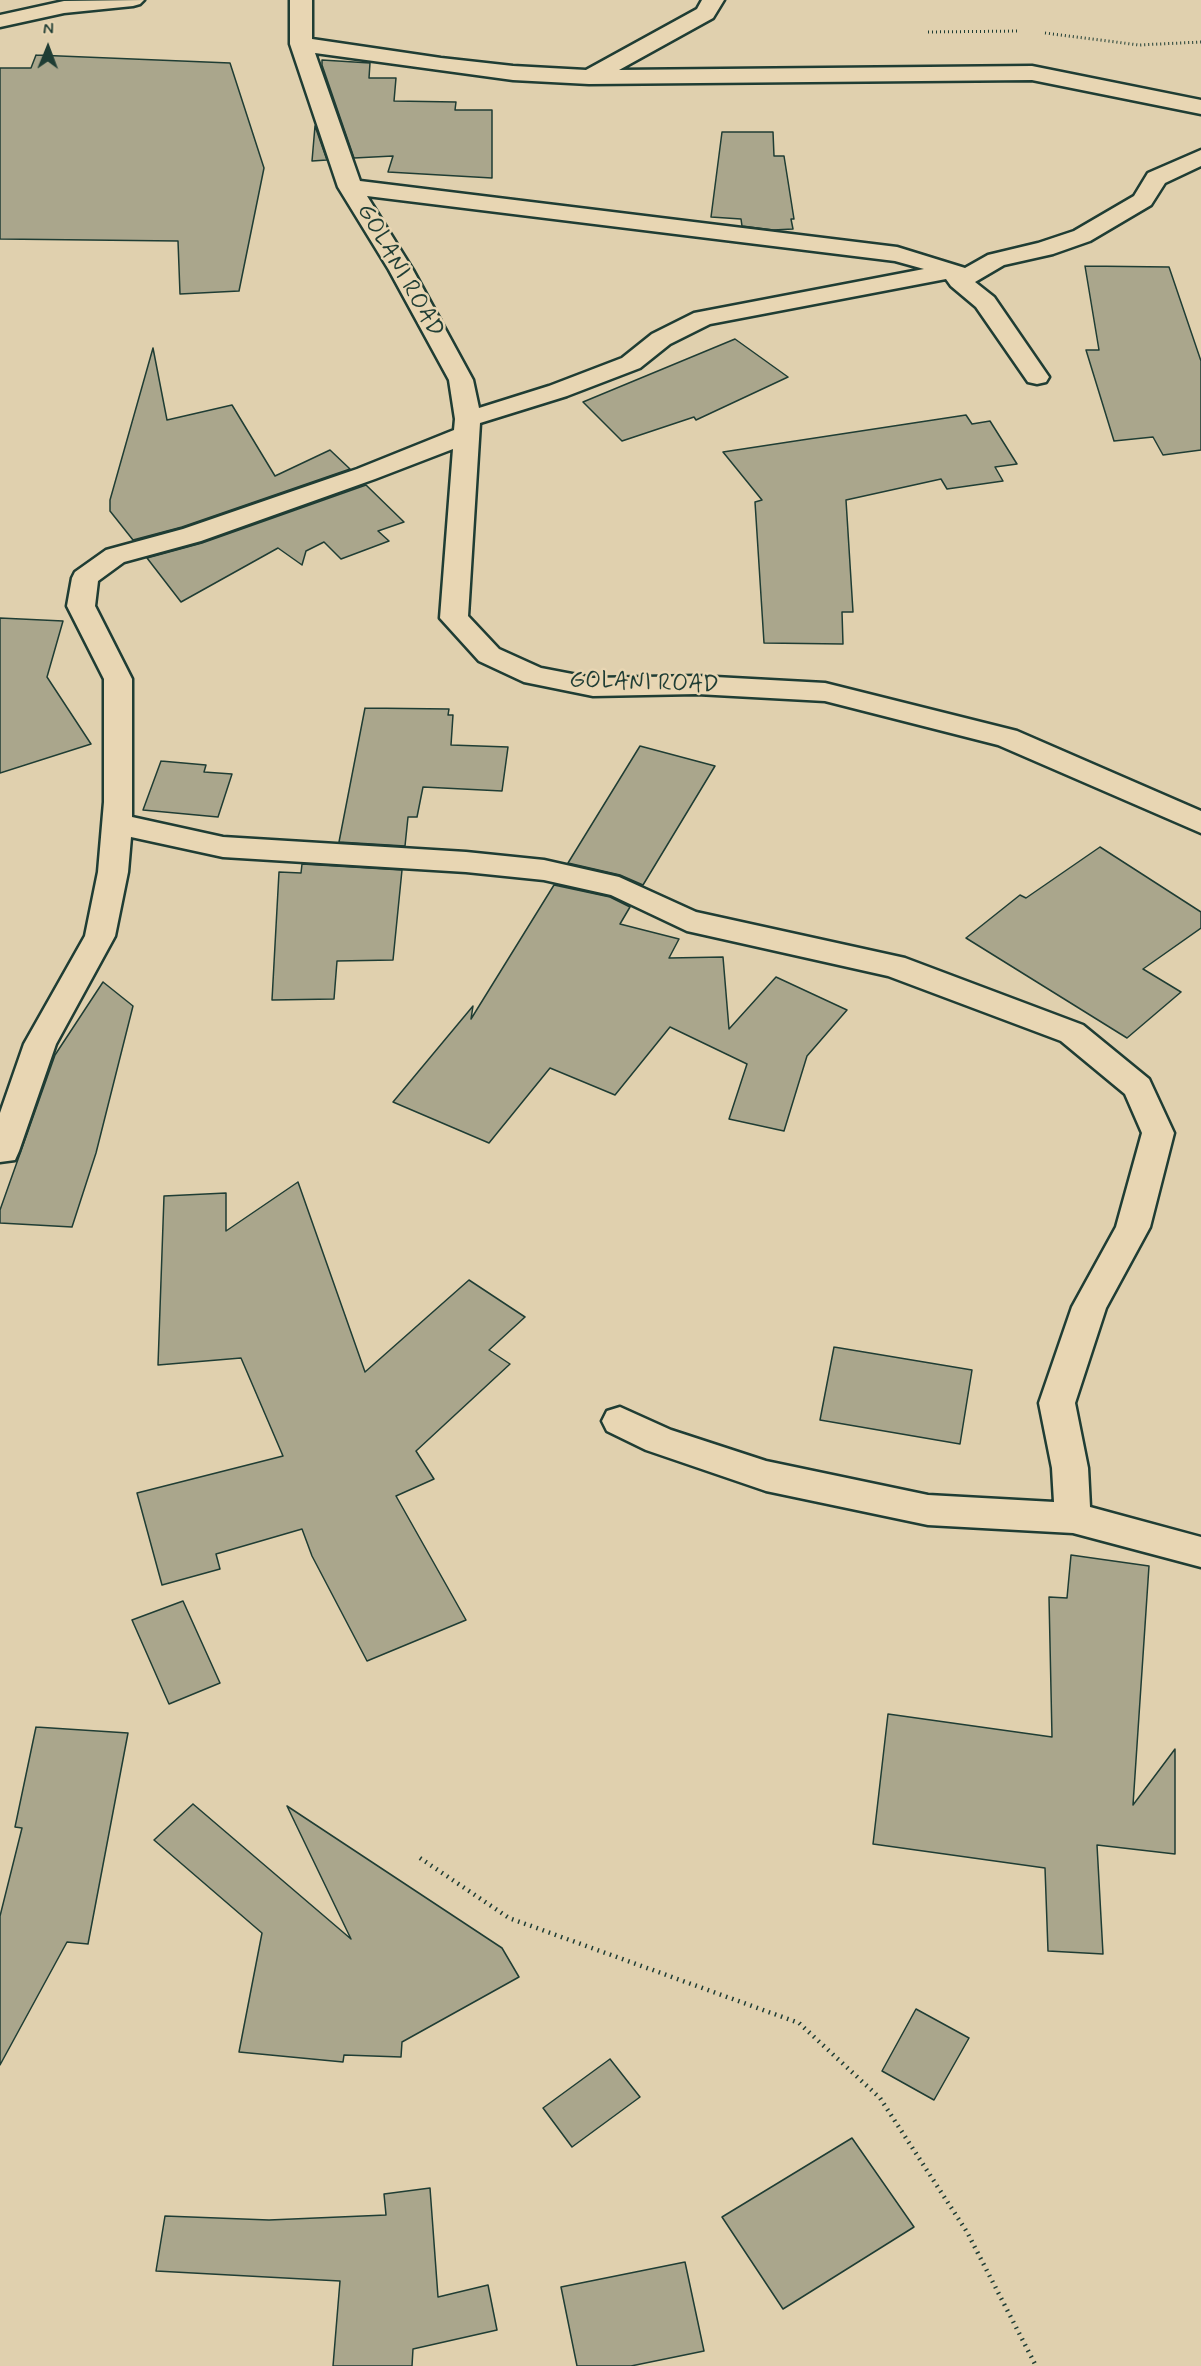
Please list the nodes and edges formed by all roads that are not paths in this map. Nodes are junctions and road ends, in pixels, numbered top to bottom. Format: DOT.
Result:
graph roads {
  1 [pos="133,0"];
  2 [pos="301,0"];
  3 [pos="713,0"];
  4 [pos="0,21"];
  5 [pos="301,44"];
  6 [pos="589,77"];
  7 [pos="1201,106"];
  8 [pos="1201,157"];
  9 [pos="350,187"];
  10 [pos="957,276"];
  11 [pos="1037,377"];
  12 [pos="468,427"];
  13 [pos="1201,823"];
  14 [pos="118,824"];
  15 [pos="3,1151"];
  16 [pos="620,1421"];
  17 [pos="1073,1518"];
  18 [pos="1201,1552"];
  1 -- 4 [label="street"];
  2 -- 5 [label="street, GOLANI ROAD"];
  3 -- 6 [label="street"];
  5 -- 6 [label="street"];
  5 -- 9 [label="street, GOLANI ROAD"];
  6 -- 7 [label="street"];
  8 -- 10 [label="street"];
  9 -- 10 [label="street"];
  9 -- 12 [label="street, GOLANI ROAD"];
  10 -- 11 [label="street"];
  10 -- 12 [label="street"];
  12 -- 13 [label="street, GOLANI ROAD"];
  12 -- 14 [label="street"];
  14 -- 15 [label="street"];
  14 -- 17 [label="street"];
  16 -- 17 [label="street"];
  17 -- 18 [label="street"];
}
